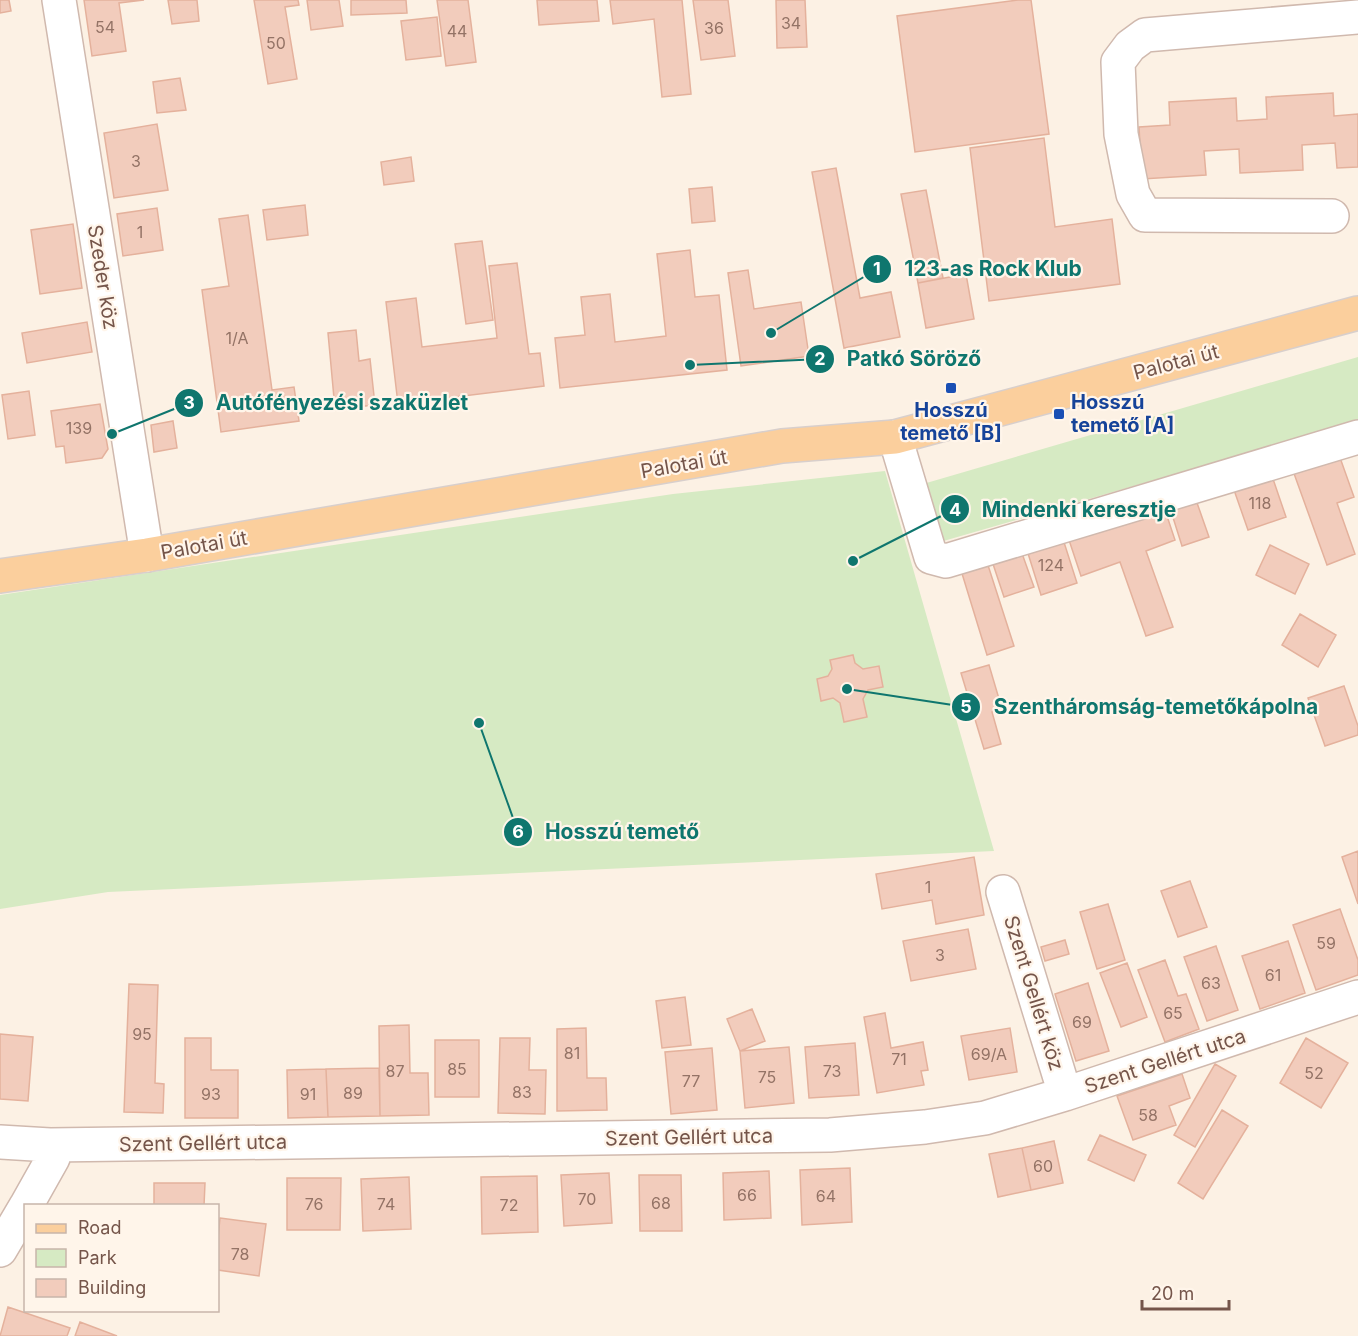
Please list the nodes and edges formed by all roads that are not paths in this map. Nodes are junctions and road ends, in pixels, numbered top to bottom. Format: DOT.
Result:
graph roads {
  1 [pos="59,0"];
  2 [pos="1341,12"];
  3 [pos="1332,216"];
  4 [pos="1358,313"];
  5 [pos="895,436"];
  6 [pos="1358,437"];
  7 [pos="147,555"];
  8 [pos="0,576"];
  9 [pos="1003,892"];
  10 [pos="1358,997"];
  11 [pos="1065,1094"];
  12 [pos="0,1142"];
  13 [pos="50,1145"];
  14 [pos="27,1204"];
  15 [pos="24,1209"];
  16 [pos="0,1250"];
  1 -- 7 [label="street, Szeder köz"];
  2 -- 3 [label="street"];
  4 -- 5 [label="main road, Palotai út"];
  5 -- 6 [label="street"];
  5 -- 7 [label="main road, Palotai út"];
  7 -- 8 [label="main road, Palotai út"];
  9 -- 11 [label="street, Szent Gellért köz"];
  10 -- 11 [label="street, Szent Gellért utca"];
  11 -- 13 [label="street, Szent Gellért utca"];
  12 -- 13 [label="street, Szent Gellért utca"];
  13 -- 14 [label="street"];
  15 -- 16 [label="street"];
}
